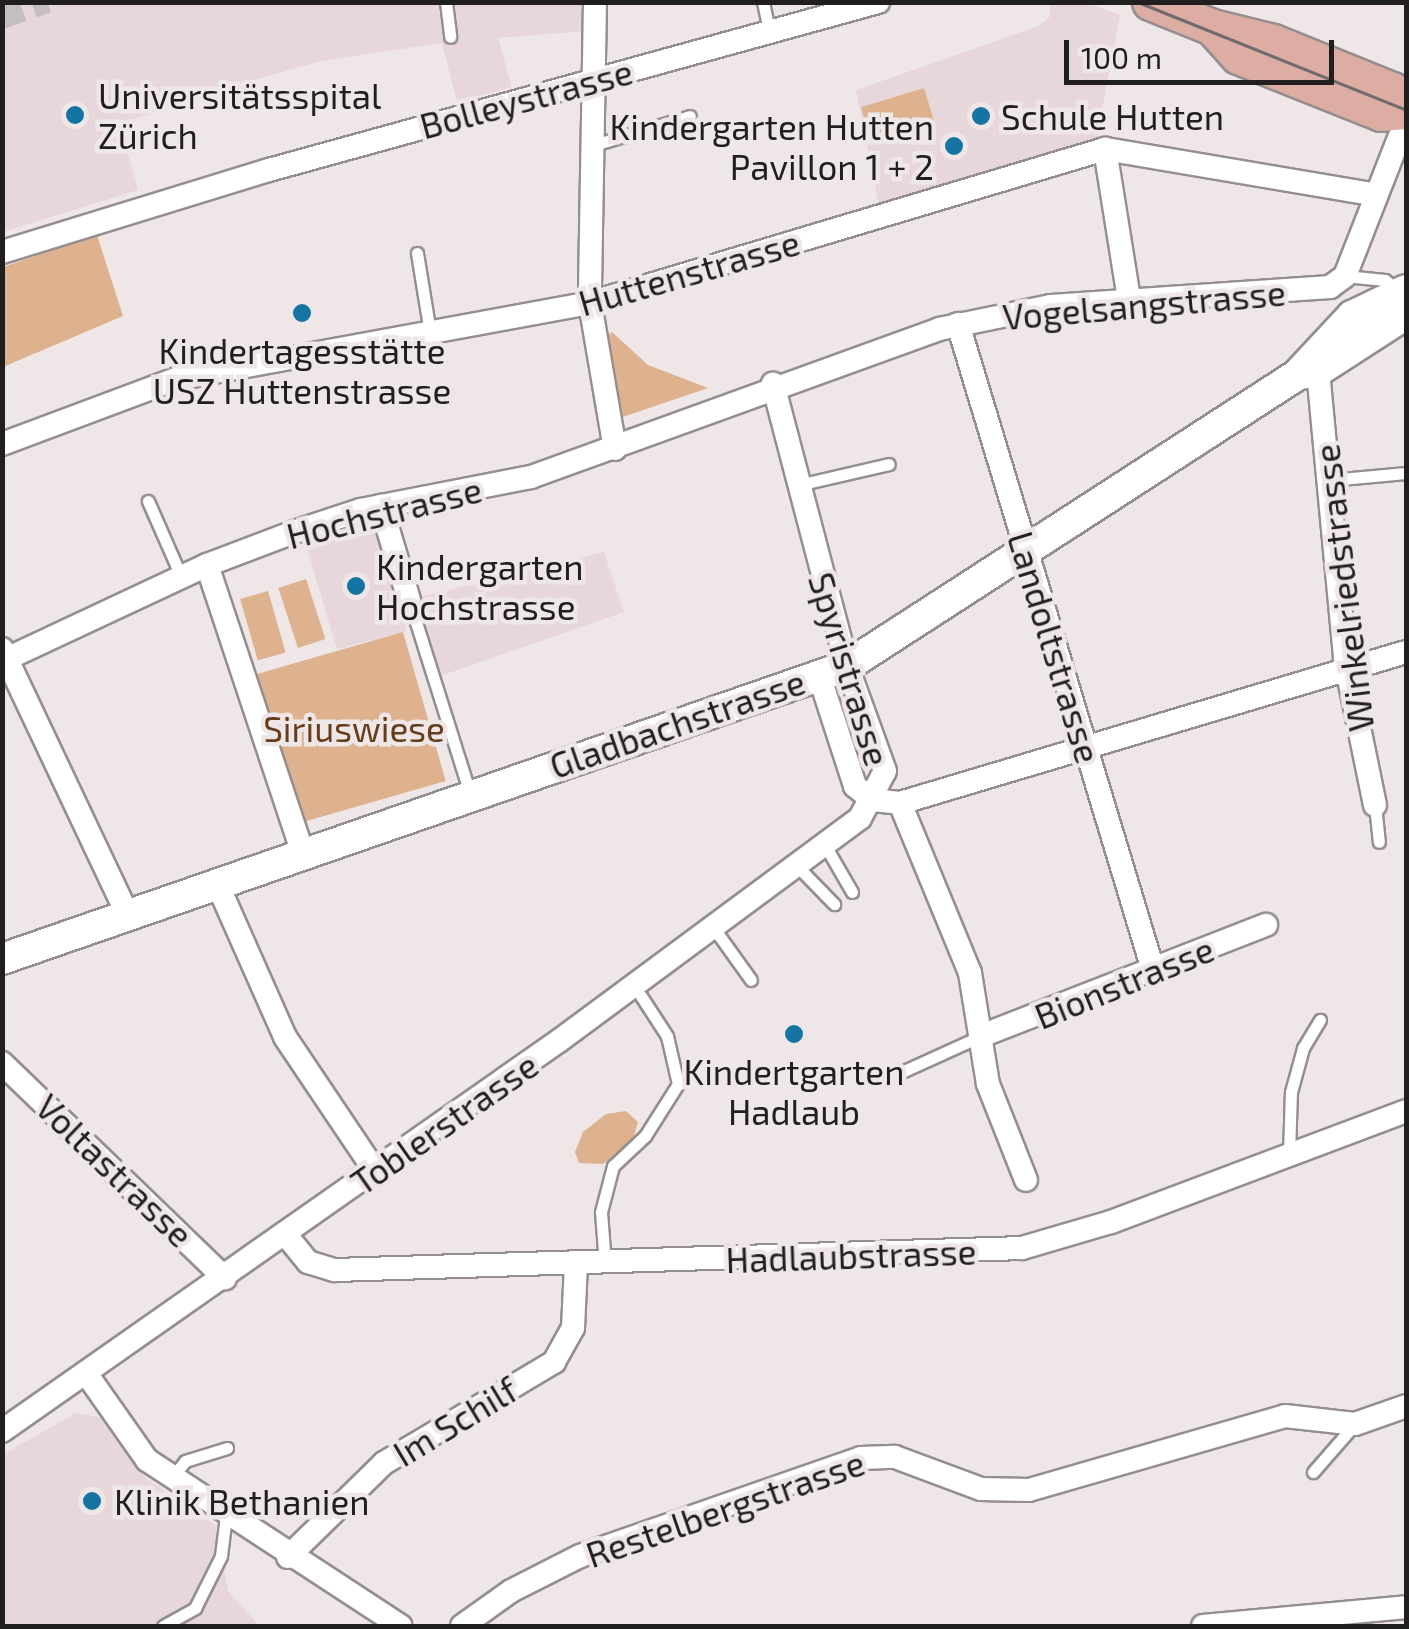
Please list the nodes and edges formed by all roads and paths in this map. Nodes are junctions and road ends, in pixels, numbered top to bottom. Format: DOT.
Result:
graph roads {
  1 [pos="446,2"];
  2 [pos="595,2"];
  3 [pos="763,2"];
  4 [pos="878,2"];
  5 [pos="1150,2"];
  6 [pos="770,31"];
  7 [pos="450,37"];
  8 [pos="595,79"];
  9 [pos="1406,108"];
  10 [pos="690,116"];
  11 [pos="1406,120"];
  12 [pos="594,144"];
  13 [pos="1105,149"];
  14 [pos="1376,195"];
  15 [pos="2,252"];
  16 [pos="417,253"];
  17 [pos="1345,276"];
  18 [pos="1404,298"];
  19 [pos="1130,300"];
  20 [pos="590,303"];
  21 [pos="958,324"];
  22 [pos="430,332"];
  23 [pos="1307,373"];
  24 [pos="773,384"];
  25 [pos="2,444"];
  26 [pos="615,450"];
  27 [pos="889,464"];
  28 [pos="1406,473"];
  29 [pos="1330,480"];
  30 [pos="798,485"];
  31 [pos="148,501"];
  32 [pos="381,506"];
  33 [pos="1028,551"];
  34 [pos="207,565"];
  35 [pos="182,576"];
  36 [pos="408,600"];
  37 [pos="1406,652"];
  38 [pos="4,657"];
  39 [pos="1346,669"];
  40 [pos="833,670"];
  41 [pos="1085,746"];
  42 [pos="470,794"];
  43 [pos="872,800"];
  44 [pos="900,803"];
  45 [pos="1375,805"];
  46 [pos="1380,842"];
  47 [pos="826,847"];
  48 [pos="302,850"];
  49 [pos="798,867"];
  50 [pos="216,881"];
  51 [pos="852,892"];
  52 [pos="834,904"];
  53 [pos="127,913"];
  54 [pos="1266,925"];
  55 [pos="713,927"];
  56 [pos="2,959"];
  57 [pos="1153,970"];
  58 [pos="752,980"];
  59 [pos="641,996"];
  60 [pos="1320,1020"];
  61 [pos="982,1036"];
  62 [pos="2,1063"];
  63 [pos="884,1080"];
  64 [pos="1406,1111"];
  65 [pos="1289,1154"];
  66 [pos="375,1170"];
  67 [pos="1026,1180"];
  68 [pos="286,1235"];
  69 [pos="605,1264"];
  70 [pos="576,1266"];
  71 [pos="225,1278"];
  72 [pos="88,1376"];
  73 [pos="2,1403"];
  74 [pos="1406,1406"];
  75 [pos="1355,1424"];
  76 [pos="9,1427"];
  77 [pos="227,1448"];
  78 [pos="1313,1472"];
  79 [pos="171,1479"];
  80 [pos="233,1522"];
  81 [pos="288,1558"];
  82 [pos="1406,1607"];
  83 [pos="163,1626"];
  84 [pos="401,1626"];
  85 [pos="462,1626"];
  86 [pos="1203,1626"];
  1 -- 7 [label="lane"];
  2 -- 8 [label="street"];
  3 -- 6 [label="lane"];
  4 -- 6 [label="street, Bolleystrasse"];
  5 -- 9 [label="main road"];
  6 -- 8 [label="street, Bolleystrasse"];
  8 -- 12 [label="street"];
  8 -- 15 [label="street, Bolleystrasse"];
  10 -- 12 [label="lane"];
  11 -- 14 [label="street"];
  12 -- 20 [label="street"];
  13 -- 14 [label="street, Huttenstrasse"];
  13 -- 19 [label="street"];
  13 -- 20 [label="street, Huttenstrasse"];
  14 -- 17 [label="street"];
  16 -- 22 [label="lane"];
  17 -- 18 [label="lane, Vogelsangstrasse"];
  17 -- 19 [label="street, Vogelsangstrasse"];
  18 -- 23 [label="street, Gladbachstrasse"];
  19 -- 21 [label="street, Vogelsangstrasse"];
  20 -- 22 [label="street, Huttenstrasse"];
  20 -- 26 [label="street"];
  21 -- 24 [label="street, Vogelsangstrasse"];
  21 -- 33 [label="street, Landoltstrasse"];
  22 -- 25 [label="street, Huttenstrasse"];
  23 -- 29 [label="street, Winkelriedstrasse"];
  23 -- 33 [label="street, Gladbachstrasse"];
  24 -- 26 [label="street, Hochstrasse"];
  24 -- 30 [label="street, Spyristrasse"];
  26 -- 32 [label="street, Hochstrasse"];
  27 -- 30 [label="lane"];
  28 -- 29 [label="lane"];
  29 -- 39 [label="street, Winkelriedstrasse"];
  30 -- 40 [label="street, Spyristrasse"];
  31 -- 35 [label="lane"];
  32 -- 34 [label="street, Hochstrasse"];
  32 -- 36 [label="street"];
  33 -- 40 [label="street, Gladbachstrasse"];
  33 -- 41 [label="street, Landoltstrasse"];
  34 -- 35 [label="street, Hochstrasse"];
  34 -- 48 [label="street"];
  35 -- 38 [label="street, Hochstrasse"];
  36 -- 42 [label="lane"];
  37 -- 39 [label="street"];
  38 -- 53 [label="street"];
  39 -- 41 [label="street"];
  39 -- 45 [label="street, Winkelriedstrasse"];
  40 -- 42 [label="street, Gladbachstrasse"];
  40 -- 43 [label="street"];
  40 -- 43 [label="street, Spyristrasse"];
  41 -- 44 [label="street"];
  41 -- 57 [label="street, Landoltstrasse"];
  42 -- 48 [label="street, Gladbachstrasse"];
  43 -- 44 [label="street, Spyristrasse"];
  43 -- 47 [label="street, Toblerstrasse"];
  44 -- 61 [label="street, Spyristrasse"];
  45 -- 46 [label="lane"];
  47 -- 49 [label="street, Toblerstrasse"];
  47 -- 51 [label="lane"];
  48 -- 50 [label="street, Gladbachstrasse"];
  49 -- 52 [label="lane"];
  49 -- 55 [label="street, Toblerstrasse"];
  50 -- 53 [label="street, Gladbachstrasse"];
  50 -- 66 [label="street"];
  53 -- 56 [label="street, Gladbachstrasse"];
  54 -- 57 [label="street, Bionstrasse"];
  55 -- 58 [label="lane"];
  55 -- 66 [label="street, Toblerstrasse"];
  57 -- 61 [label="street, Bionstrasse"];
  59 -- 69 [label="lane"];
  60 -- 65 [label="lane"];
  61 -- 63 [label="lane"];
  61 -- 67 [label="street, Spyristrasse"];
  62 -- 71 [label="street, Voltastrasse"];
  64 -- 65 [label="street, Hadlaubstrasse"];
  65 -- 69 [label="street, Hadlaubstrasse"];
  66 -- 68 [label="street, Toblerstrasse"];
  68 -- 70 [label="street, Hadlaubstrasse"];
  68 -- 71 [label="street, Toblerstrasse"];
  69 -- 70 [label="street, Hadlaubstrasse"];
  70 -- 81 [label="street, Im Schilf"];
  71 -- 72 [label="street, Toblerstrasse"];
  72 -- 76 [label="street, Toblerstrasse"];
  72 -- 79 [label="street"];
  73 -- 76 [label="street"];
  74 -- 75 [label="street, Restelbergstrasse"];
  75 -- 78 [label="lane"];
  75 -- 85 [label="street, Restelbergstrasse"];
  77 -- 79 [label="lane"];
  79 -- 80 [label="street"];
  80 -- 81 [label="street"];
  80 -- 83 [label="lane"];
  81 -- 84 [label="street"];
  82 -- 86 [label="street"];
}
